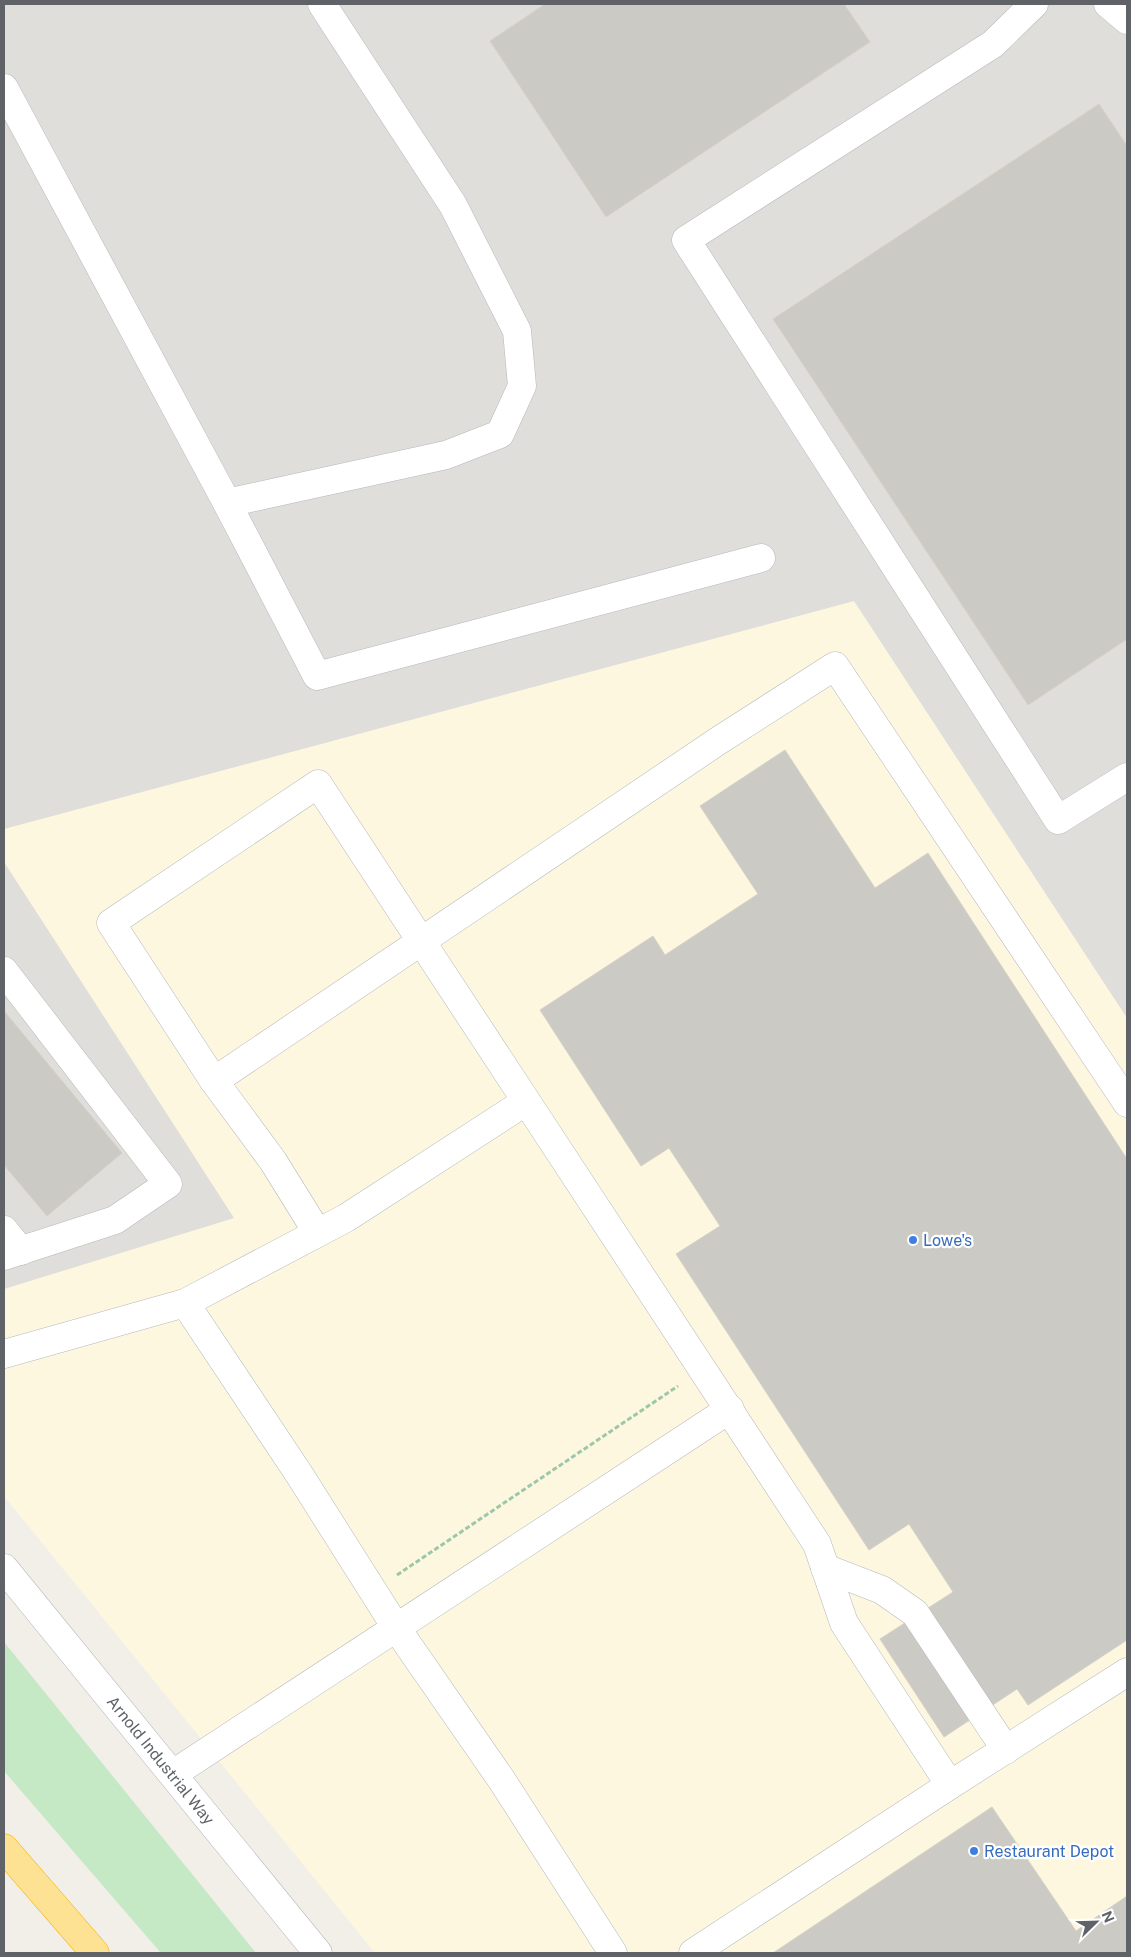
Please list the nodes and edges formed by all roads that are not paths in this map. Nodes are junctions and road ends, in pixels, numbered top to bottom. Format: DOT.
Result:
graph roads {
  1 [pos="322,4"];
  2 [pos="1034,4"];
  3 [pos="1108,4"];
  4 [pos="1127,20"];
  5 [pos="4,88"];
  6 [pos="227,503"];
  7 [pos="761,558"];
  8 [pos="1127,777"];
  9 [pos="421,940"];
  10 [pos="4,971"];
  11 [pos="214,1081"];
  12 [pos="525,1102"];
  13 [pos="1127,1103"];
  14 [pos="4,1230"];
  15 [pos="318,1232"];
  16 [pos="12,1254"];
  17 [pos="184,1303"];
  18 [pos="4,1354"];
  19 [pos="730,1410"];
  20 [pos="4,1568"];
  21 [pos="825,1568"];
  22 [pos="397,1629"];
  23 [pos="1127,1674"];
  24 [pos="1006,1750"];
  25 [pos="173,1774"];
  26 [pos="950,1785"];
  27 [pos="4,1848"];
  28 [pos="95,1953"];
  29 [pos="318,1953"];
  30 [pos="613,1953"];
  31 [pos="693,1953"];
  1 -- 6 [label="street"];
  2 -- 8 [label="street"];
  3 -- 4 [label="street"];
  5 -- 6 [label="street"];
  6 -- 7 [label="street"];
  9 -- 11 [label="street"];
  9 -- 11 [label="street"];
  9 -- 12 [label="street"];
  9 -- 13 [label="street"];
  10 -- 16 [label="street"];
  11 -- 15 [label="street"];
  12 -- 15 [label="street"];
  12 -- 19 [label="street"];
  14 -- 16 [label="street"];
  15 -- 17 [label="street"];
  17 -- 18 [label="street"];
  17 -- 22 [label="street"];
  19 -- 21 [label="street"];
  19 -- 22 [label="street"];
  20 -- 25 [label="street, Arnold Industrial Way"];
  21 -- 24 [label="street"];
  21 -- 26 [label="street"];
  22 -- 25 [label="street"];
  22 -- 30 [label="street"];
  23 -- 24 [label="street"];
  24 -- 26 [label="street"];
  25 -- 29 [label="street, Arnold Industrial Way"];
  26 -- 31 [label="street"];
  27 -- 28 [label="highway"];
}
